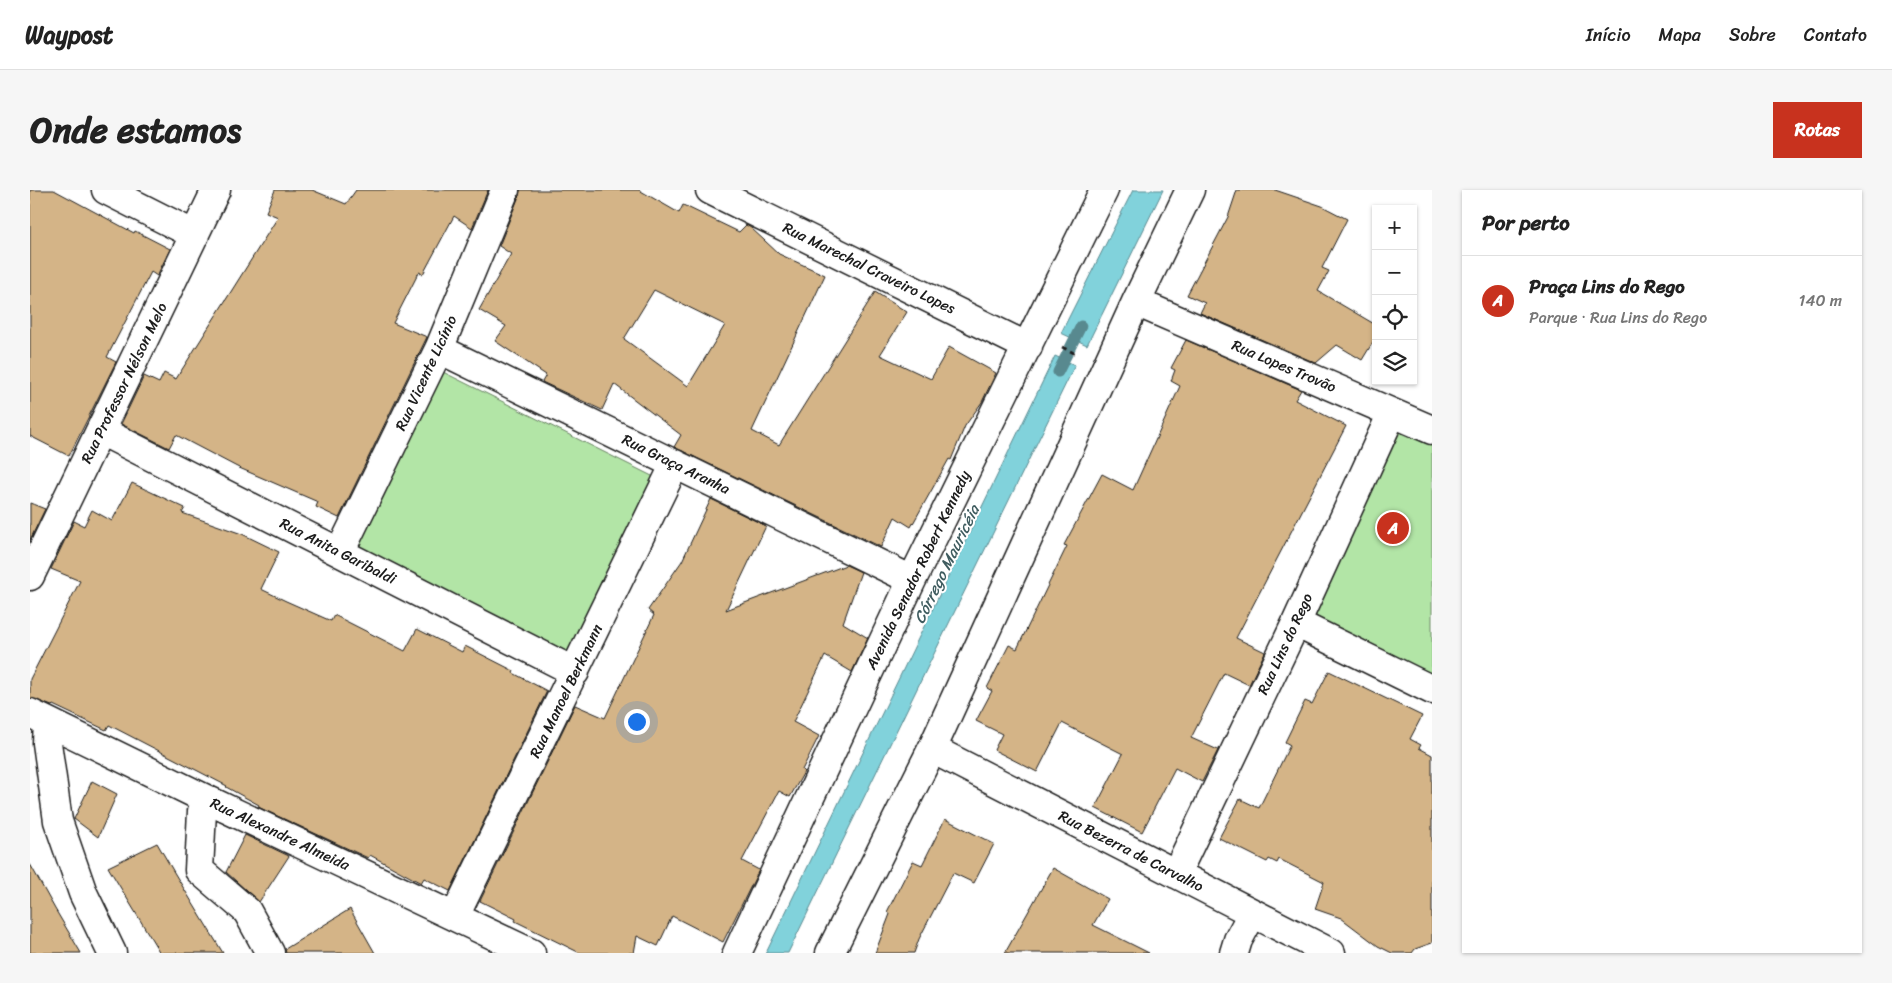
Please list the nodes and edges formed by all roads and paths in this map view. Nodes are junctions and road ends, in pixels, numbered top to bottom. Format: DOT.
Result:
graph roads {
  1 [pos="106,190"];
  2 [pos="216,190"];
  3 [pos="505,190"];
  4 [pos="710,190"];
  5 [pos="1104,190"];
  6 [pos="1190,190"];
  7 [pos="195,235"];
  8 [pos="1136,302"];
  9 [pos="1055,344"];
  10 [pos="1028,347"];
  11 [pos="439,349"];
  12 [pos="1081,356"];
  13 [pos="1392,413"];
  14 [pos="101,430"];
  15 [pos="1432,430"];
  16 [pos="676,464"];
  17 [pos="340,552"];
  18 [pos="30,576"];
  19 [pos="912,580"];
  20 [pos="1296,623"];
  21 [pos="575,672"];
  22 [pos="1430,684"];
  23 [pos="42,726"];
  24 [pos="932,749"];
  25 [pos="205,806"];
  26 [pos="1176,874"];
  27 [pos="1252,914"];
  28 [pos="455,916"];
  29 [pos="112,953"];
  30 [pos="270,953"];
  31 [pos="532,953"];
  32 [pos="737,953"];
  33 [pos="830,953"];
  34 [pos="1234,953"];
  35 [pos="1331,953"];
  1 -- 7 [label="street"];
  2 -- 7 [label="street, Rua Professor Nélson Melo"];
  3 -- 11 [label="street, Rua Vicente Licínio"];
  4 -- 10 [label="street, Rua Marechal Craveiro Lopes"];
  5 -- 10 [label="street, Avenida Senador Robert Kennedy"];
  6 -- 8 [label="street"];
  7 -- 14 [label="street, Rua Professor Nélson Melo"];
  8 -- 13 [label="street, Rua Lopes Trovão"];
  8 -- 24 [label="street"];
  9 -- 12 [label="path"];
  10 -- 19 [label="street, Avenida Senador Robert Kennedy"];
  11 -- 16 [label="street, Rua Graça Aranha"];
  11 -- 17 [label="street, Rua Vicente Licínio"];
  13 -- 15 [label="street, Rua Lopes Trovão"];
  13 -- 20 [label="street, Rua Lins do Rego"];
  14 -- 17 [label="street, Rua Anita Garibaldi"];
  14 -- 18 [label="street, Rua Professor Nélson Melo"];
  16 -- 19 [label="street, Rua Graça Aranha"];
  16 -- 21 [label="street, Rua Manoel Berkmann"];
  17 -- 21 [label="street, Rua Anita Garibaldi"];
  19 -- 32 [label="street, Avenida Senador Robert Kennedy"];
  20 -- 22 [label="street"];
  20 -- 26 [label="street, Rua Lins do Rego"];
  21 -- 28 [label="street, Rua Manoel Berkmann"];
  23 -- 25 [label="street, Rua Alexandre Almeida"];
  23 -- 29 [label="street"];
  24 -- 26 [label="street, Rua Bezerra de Carvalho"];
  24 -- 33 [label="street"];
  25 -- 28 [label="street, Rua Alexandre Almeida"];
  25 -- 30 [label="street"];
  26 -- 27 [label="street, Rua Bezerra de Carvalho"];
  27 -- 34 [label="street"];
  27 -- 35 [label="street, Rua Bezerra de Carvalho"];
  28 -- 31 [label="street, Rua Alexandre Almeida"];
}
